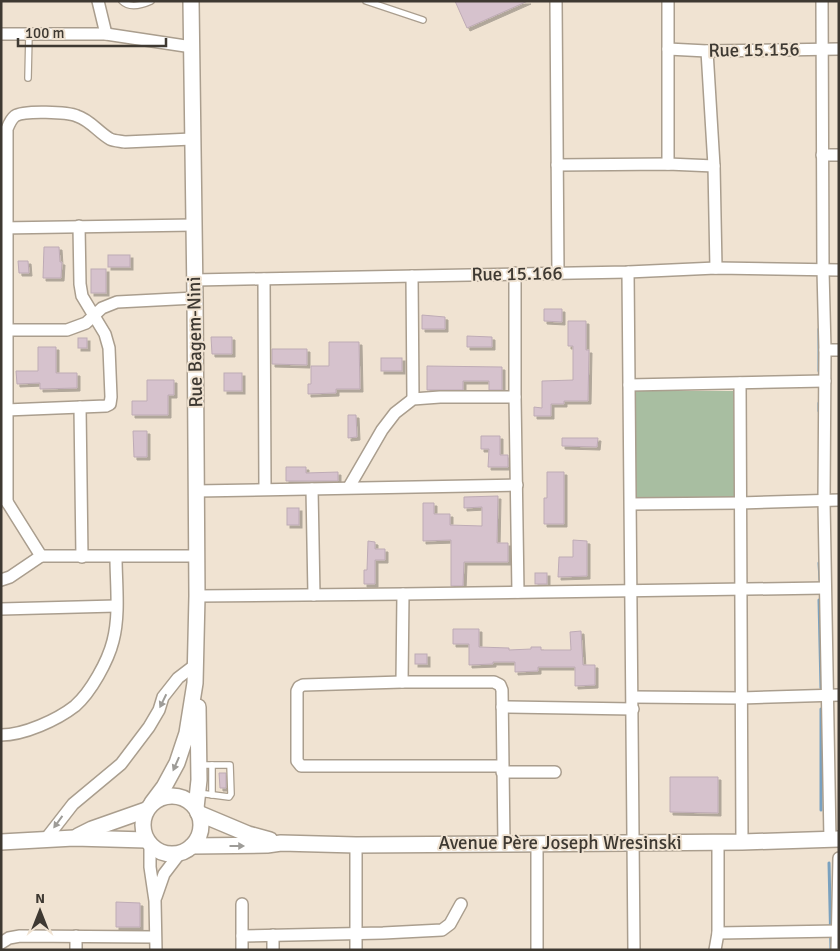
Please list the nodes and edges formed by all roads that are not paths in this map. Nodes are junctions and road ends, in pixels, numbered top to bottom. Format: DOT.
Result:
graph roads {
  1 [pos="98,1"];
  2 [pos="122,1"];
  3 [pos="151,1"];
  4 [pos="191,1"];
  5 [pos="366,1"];
  6 [pos="556,1"];
  7 [pos="668,1"];
  8 [pos="822,1"];
  9 [pos="423,20"];
  10 [pos="1,34"];
  11 [pos="29,34"];
  12 [pos="106,34"];
  13 [pos="192,47"];
  14 [pos="668,49"];
  15 [pos="823,49"];
  16 [pos="839,49"];
  17 [pos="707,51"];
  18 [pos="28,78"];
  19 [pos="192,139"];
  20 [pos="4,141"];
  21 [pos="822,155"];
  22 [pos="839,155"];
  23 [pos="668,164"];
  24 [pos="557,165"];
  25 [pos="714,166"];
  26 [pos="194,225"];
  27 [pos="79,226"];
  28 [pos="4,228"];
  29 [pos="716,268"];
  30 [pos="823,270"];
  31 [pos="839,270"];
  32 [pos="558,272"];
  33 [pos="628,272"];
  34 [pos="515,273"];
  35 [pos="412,276"];
  36 [pos="195,280"];
  37 [pos="264,280"];
  38 [pos="195,298"];
  39 [pos="93,317"];
  40 [pos="7,330"];
  41 [pos="825,350"];
  42 [pos="839,350"];
  43 [pos="825,381"];
  44 [pos="740,383"];
  45 [pos="629,385"];
  46 [pos="515,397"];
  47 [pos="413,399"];
  48 [pos="80,407"];
  49 [pos="6,410"];
  50 [pos="4,429"];
  51 [pos="517,485"];
  52 [pos="349,487"];
  53 [pos="265,489"];
  54 [pos="312,489"];
  55 [pos="196,491"];
  56 [pos="4,498"];
  57 [pos="839,500"];
  58 [pos="824,501"];
  59 [pos="740,503"];
  60 [pos="631,504"];
  61 [pos="41,556"];
  62 [pos="197,556"];
  63 [pos="82,557"];
  64 [pos="116,557"];
  65 [pos="1,580"];
  66 [pos="825,588"];
  67 [pos="741,590"];
  68 [pos="631,591"];
  69 [pos="518,592"];
  70 [pos="403,594"];
  71 [pos="314,595"];
  72 [pos="197,596"];
  73 [pos="116,606"];
  74 [pos="1,610"];
  75 [pos="195,665"];
  76 [pos="402,682"];
  77 [pos="195,683"];
  78 [pos="833,695"];
  79 [pos="632,697"];
  80 [pos="741,698"];
  81 [pos="502,706"];
  82 [pos="633,709"];
  83 [pos="1,735"];
  84 [pos="205,765"];
  85 [pos="502,770"];
  86 [pos="555,772"];
  87 [pos="201,802"];
  88 [pos="149,806"];
  89 [pos="74,838"];
  90 [pos="835,839"];
  91 [pos="45,840"];
  92 [pos="1,842"];
  93 [pos="718,842"];
  94 [pos="742,842"];
  95 [pos="148,843"];
  96 [pos="281,843"];
  97 [pos="634,843"];
  98 [pos="504,844"];
  99 [pos="537,844"];
  100 [pos="356,845"];
  101 [pos="186,850"];
  102 [pos="839,858"];
  103 [pos="155,901"];
  104 [pos="242,904"];
  105 [pos="461,904"];
  106 [pos="838,931"];
  107 [pos="718,933"];
  108 [pos="356,934"];
  109 [pos="273,935"];
  110 [pos="76,936"];
  111 [pos="242,936"];
  112 [pos="156,937"];
  113 [pos="1,943"];
  114 [pos="76,950"];
  115 [pos="156,950"];
  116 [pos="242,950"];
  117 [pos="273,950"];
  118 [pos="356,950"];
  119 [pos="537,950"];
  120 [pos="634,950"];
  121 [pos="715,950"];
  122 [pos="837,950"];
  1 -- 12 [label="street"];
  2 -- 3 [label="lane"];
  4 -- 13 [label="street, Rue Bagem-Nini"];
  5 -- 9 [label="lane"];
  6 -- 24 [label="street"];
  7 -- 14 [label="street"];
  8 -- 15 [label="street"];
  10 -- 11 [label="street"];
  11 -- 12 [label="street"];
  11 -- 18 [label="lane"];
  12 -- 13 [label="street"];
  13 -- 19 [label="street, Rue Bagem-Nini"];
  14 -- 17 [label="street, Rue 15.156"];
  14 -- 23 [label="street"];
  15 -- 16 [label="street, Rue 15.156"];
  15 -- 17 [label="street, Rue 15.156"];
  15 -- 21 [label="street"];
  17 -- 25 [label="street"];
  19 -- 20 [label="street"];
  19 -- 26 [label="street, Rue Bagem-Nini"];
  20 -- 28 [label="street"];
  21 -- 22 [label="street"];
  21 -- 30 [label="street"];
  23 -- 24 [label="street"];
  23 -- 25 [label="street"];
  24 -- 32 [label="street"];
  25 -- 29 [label="street"];
  26 -- 27 [label="street"];
  26 -- 36 [label="street, Rue Bagem-Nini"];
  27 -- 28 [label="street"];
  27 -- 39 [label="street"];
  28 -- 40 [label="street"];
  29 -- 30 [label="street, Rue 15.166"];
  29 -- 33 [label="street, Rue 15.166"];
  30 -- 31 [label="street, Rue 15.166"];
  30 -- 41 [label="street"];
  32 -- 33 [label="street, Rue 15.166"];
  32 -- 34 [label="street, Rue 15.166"];
  33 -- 45 [label="street"];
  34 -- 35 [label="street, Rue 15.166"];
  34 -- 46 [label="street"];
  35 -- 37 [label="street, Rue 15.166"];
  35 -- 47 [label="street"];
  36 -- 37 [label="street, Rue 15.166"];
  36 -- 38 [label="street, Rue Bagem-Nini"];
  37 -- 53 [label="street"];
  38 -- 39 [label="street"];
  38 -- 55 [label="street, Rue Bagem-Nini"];
  39 -- 40 [label="street"];
  39 -- 48 [label="street"];
  40 -- 49 [label="street"];
  41 -- 42 [label="street"];
  41 -- 43 [label="street"];
  43 -- 44 [label="street"];
  43 -- 58 [label="street"];
  44 -- 45 [label="street"];
  44 -- 59 [label="street"];
  45 -- 60 [label="street"];
  46 -- 47 [label="street"];
  46 -- 51 [label="street"];
  47 -- 52 [label="street"];
  48 -- 49 [label="street"];
  48 -- 63 [label="street"];
  49 -- 50 [label="street"];
  50 -- 56 [label="street"];
  51 -- 52 [label="street"];
  51 -- 69 [label="street"];
  52 -- 54 [label="street"];
  53 -- 54 [label="street"];
  53 -- 55 [label="street"];
  54 -- 71 [label="street"];
  55 -- 62 [label="street, Rue Bagem-Nini"];
  56 -- 61 [label="street"];
  57 -- 58 [label="street"];
  58 -- 59 [label="street"];
  58 -- 66 [label="street"];
  59 -- 60 [label="street"];
  59 -- 67 [label="street"];
  60 -- 68 [label="street"];
  61 -- 63 [label="street"];
  61 -- 65 [label="street"];
  62 -- 64 [label="street"];
  62 -- 72 [label="street, Rue Bagem-Nini"];
  63 -- 64 [label="street"];
  64 -- 73 [label="street"];
  66 -- 67 [label="street"];
  66 -- 78 [label="street"];
  67 -- 68 [label="street"];
  67 -- 80 [label="street"];
  68 -- 69 [label="street"];
  68 -- 79 [label="street"];
  69 -- 70 [label="street"];
  70 -- 71 [label="street"];
  70 -- 76 [label="street"];
  71 -- 72 [label="street"];
  72 -- 75 [label="street, Rue Bagem-Nini"];
  73 -- 74 [label="street"];
  73 -- 83 [label="street"];
  75 -- 77 [label="street, Rue Bagem-Nini"];
  75 -- 91 [label="street, one-way"];
  76 -- 81 [label="street"];
  76 -- 85 [label="street"];
  77 -- 84 [label="street"];
  77 -- 88 [label="street, one-way"];
  78 -- 80 [label="street"];
  78 -- 90 [label="street"];
  79 -- 80 [label="street"];
  79 -- 82 [label="street"];
  80 -- 94 [label="street"];
  81 -- 82 [label="street"];
  81 -- 85 [label="street"];
  82 -- 97 [label="street"];
  84 -- 87 [label="street"];
  84 -- 87 [label="lane"];
  85 -- 86 [label="street"];
  85 -- 98 [label="street"];
  87 -- 88 [label="street"];
  87 -- 96 [label="street, Avenue Père Joseph Wresinski"];
  87 -- 101 [label="street"];
  88 -- 89 [label="street"];
  88 -- 95 [label="street"];
  89 -- 91 [label="street"];
  89 -- 95 [label="street"];
  90 -- 94 [label="street, Avenue Père Joseph Wresinski"];
  91 -- 92 [label="street"];
  93 -- 94 [label="street, Avenue Père Joseph Wresinski"];
  93 -- 97 [label="street, Avenue Père Joseph Wresinski"];
  93 -- 107 [label="street"];
  95 -- 101 [label="street"];
  95 -- 103 [label="street"];
  96 -- 100 [label="street, Avenue Père Joseph Wresinski"];
  101 -- 96 [label="street, Avenue Père Joseph Wresinski, one-way"];
  97 -- 99 [label="street, Avenue Père Joseph Wresinski"];
  97 -- 120 [label="street"];
  98 -- 99 [label="street, Avenue Père Joseph Wresinski"];
  98 -- 100 [label="street, Avenue Père Joseph Wresinski"];
  99 -- 119 [label="street"];
  100 -- 108 [label="street"];
  101 -- 103 [label="street"];
  102 -- 106 [label="street"];
  103 -- 112 [label="street"];
  104 -- 111 [label="street"];
  105 -- 108 [label="street"];
  106 -- 107 [label="street"];
  106 -- 122 [label="street"];
  107 -- 121 [label="street"];
  108 -- 109 [label="street"];
  108 -- 118 [label="street"];
  109 -- 111 [label="street"];
  109 -- 117 [label="street"];
  110 -- 112 [label="street"];
  110 -- 113 [label="street"];
  110 -- 114 [label="street"];
  111 -- 116 [label="street"];
  112 -- 115 [label="street"];
}
